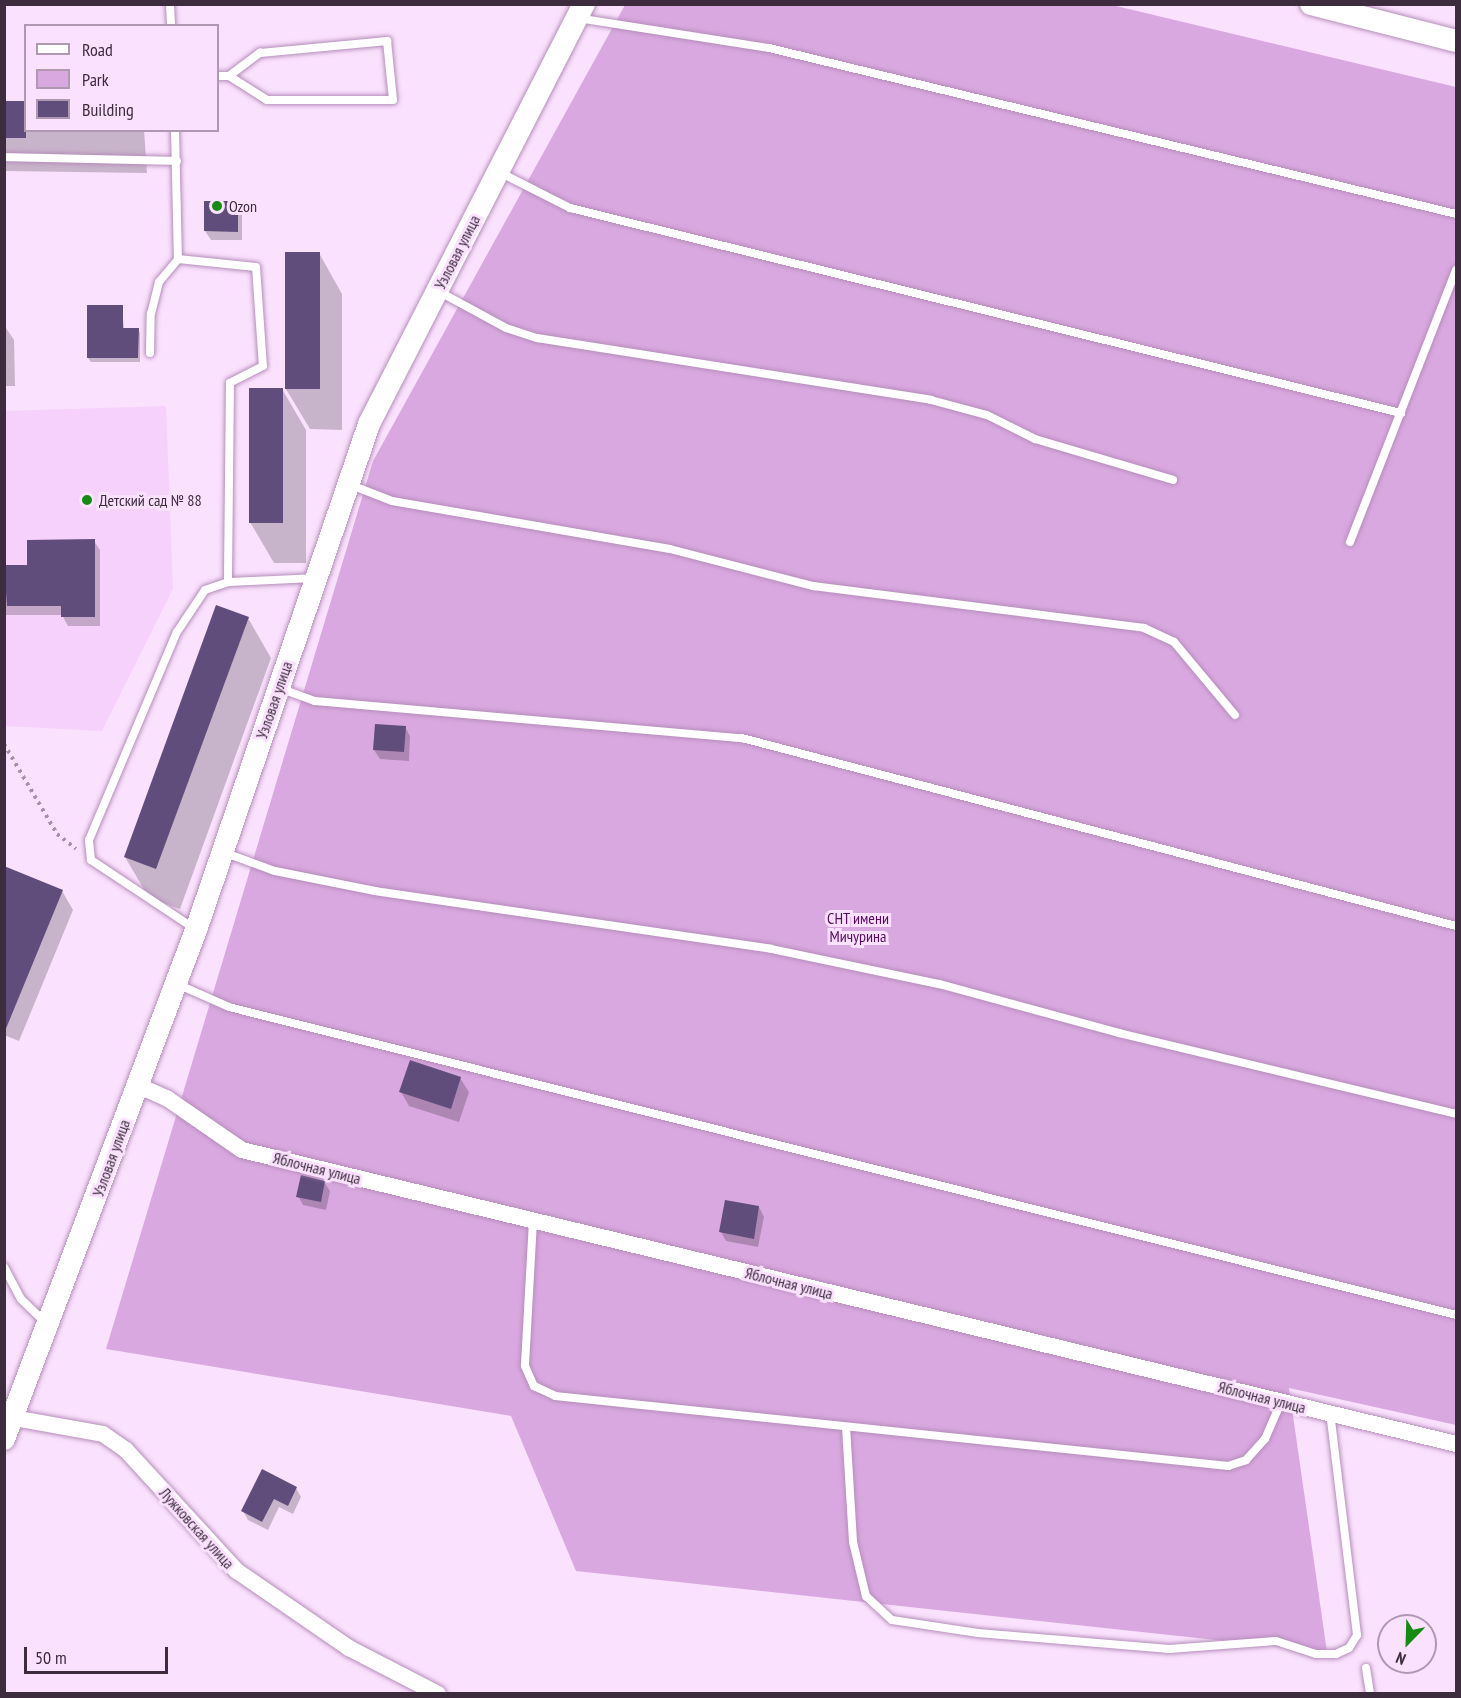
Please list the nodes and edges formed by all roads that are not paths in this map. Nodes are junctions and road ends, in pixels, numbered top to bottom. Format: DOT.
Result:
graph roads {
  1 [pos="170,4"];
  2 [pos="1311,4"];
  3 [pos="1341,8"];
  4 [pos="580,11"];
  5 [pos="171,24"];
  6 [pos="1456,41"];
  7 [pos="229,75"];
  8 [pos="219,76"];
  9 [pos="176,132"];
  10 [pos="4,157"];
  11 [pos="177,160"];
  12 [pos="499,171"];
  13 [pos="1456,214"];
  14 [pos="178,259"];
  15 [pos="1456,270"];
  16 [pos="437,291"];
  17 [pos="150,353"];
  18 [pos="1401,413"];
  19 [pos="1173,480"];
  20 [pos="348,484"];
  21 [pos="1350,542"];
  22 [pos="315,578"];
  23 [pos="228,582"];
  24 [pos="278,687"];
  25 [pos="1235,715"];
  26 [pos="222,852"];
  27 [pos="1456,926"];
  28 [pos="196,930"];
  29 [pos="175,983"];
  30 [pos="138,1085"];
  31 [pos="1456,1114"];
  32 [pos="533,1221"];
  33 [pos="4,1267"];
  34 [pos="1456,1315"];
  35 [pos="48,1326"];
  36 [pos="1281,1402"];
  37 [pos="1330,1413"];
  38 [pos="14,1418"];
  39 [pos="846,1427"];
  40 [pos="4,1439"];
  41 [pos="1456,1444"];
  42 [pos="1366,1668"];
  43 [pos="438,1694"];
  44 [pos="1370,1694"];
  1 -- 5 [label="lane"];
  2 -- 3 [label="street"];
  3 -- 6 [label="street"];
  4 -- 12 [label="street, Узловая улица"];
  4 -- 13 [label="lane"];
  7 -- 7 [label="lane"];
  7 -- 8 [label="lane"];
  9 -- 11 [label="lane"];
  10 -- 11 [label="lane"];
  11 -- 14 [label="lane"];
  12 -- 16 [label="street, Узловая улица"];
  12 -- 18 [label="lane"];
  14 -- 17 [label="lane"];
  14 -- 23 [label="lane"];
  15 -- 18 [label="lane"];
  16 -- 19 [label="lane"];
  16 -- 20 [label="street, Узловая улица"];
  18 -- 21 [label="lane"];
  20 -- 22 [label="street, Узловая улица"];
  20 -- 25 [label="lane"];
  22 -- 23 [label="lane"];
  22 -- 24 [label="street, Узловая улица"];
  23 -- 28 [label="lane"];
  24 -- 26 [label="street, Узловая улица"];
  24 -- 27 [label="lane"];
  26 -- 28 [label="street, Узловая улица"];
  26 -- 31 [label="lane"];
  28 -- 29 [label="street, Узловая улица"];
  29 -- 30 [label="street, Узловая улица"];
  29 -- 34 [label="lane"];
  30 -- 32 [label="street, Яблочная улица"];
  30 -- 35 [label="street, Узловая улица"];
  32 -- 36 [label="street, Яблочная улица"];
  32 -- 39 [label="lane"];
  33 -- 35 [label="lane"];
  35 -- 38 [label="street, Узловая улица"];
  36 -- 37 [label="street, Яблочная улица"];
  36 -- 39 [label="lane"];
  37 -- 39 [label="lane"];
  37 -- 41 [label="street, Яблочная улица"];
  38 -- 40 [label="street, Узловая улица"];
  38 -- 43 [label="street, Лужковская улица"];
  42 -- 44 [label="lane"];
}
